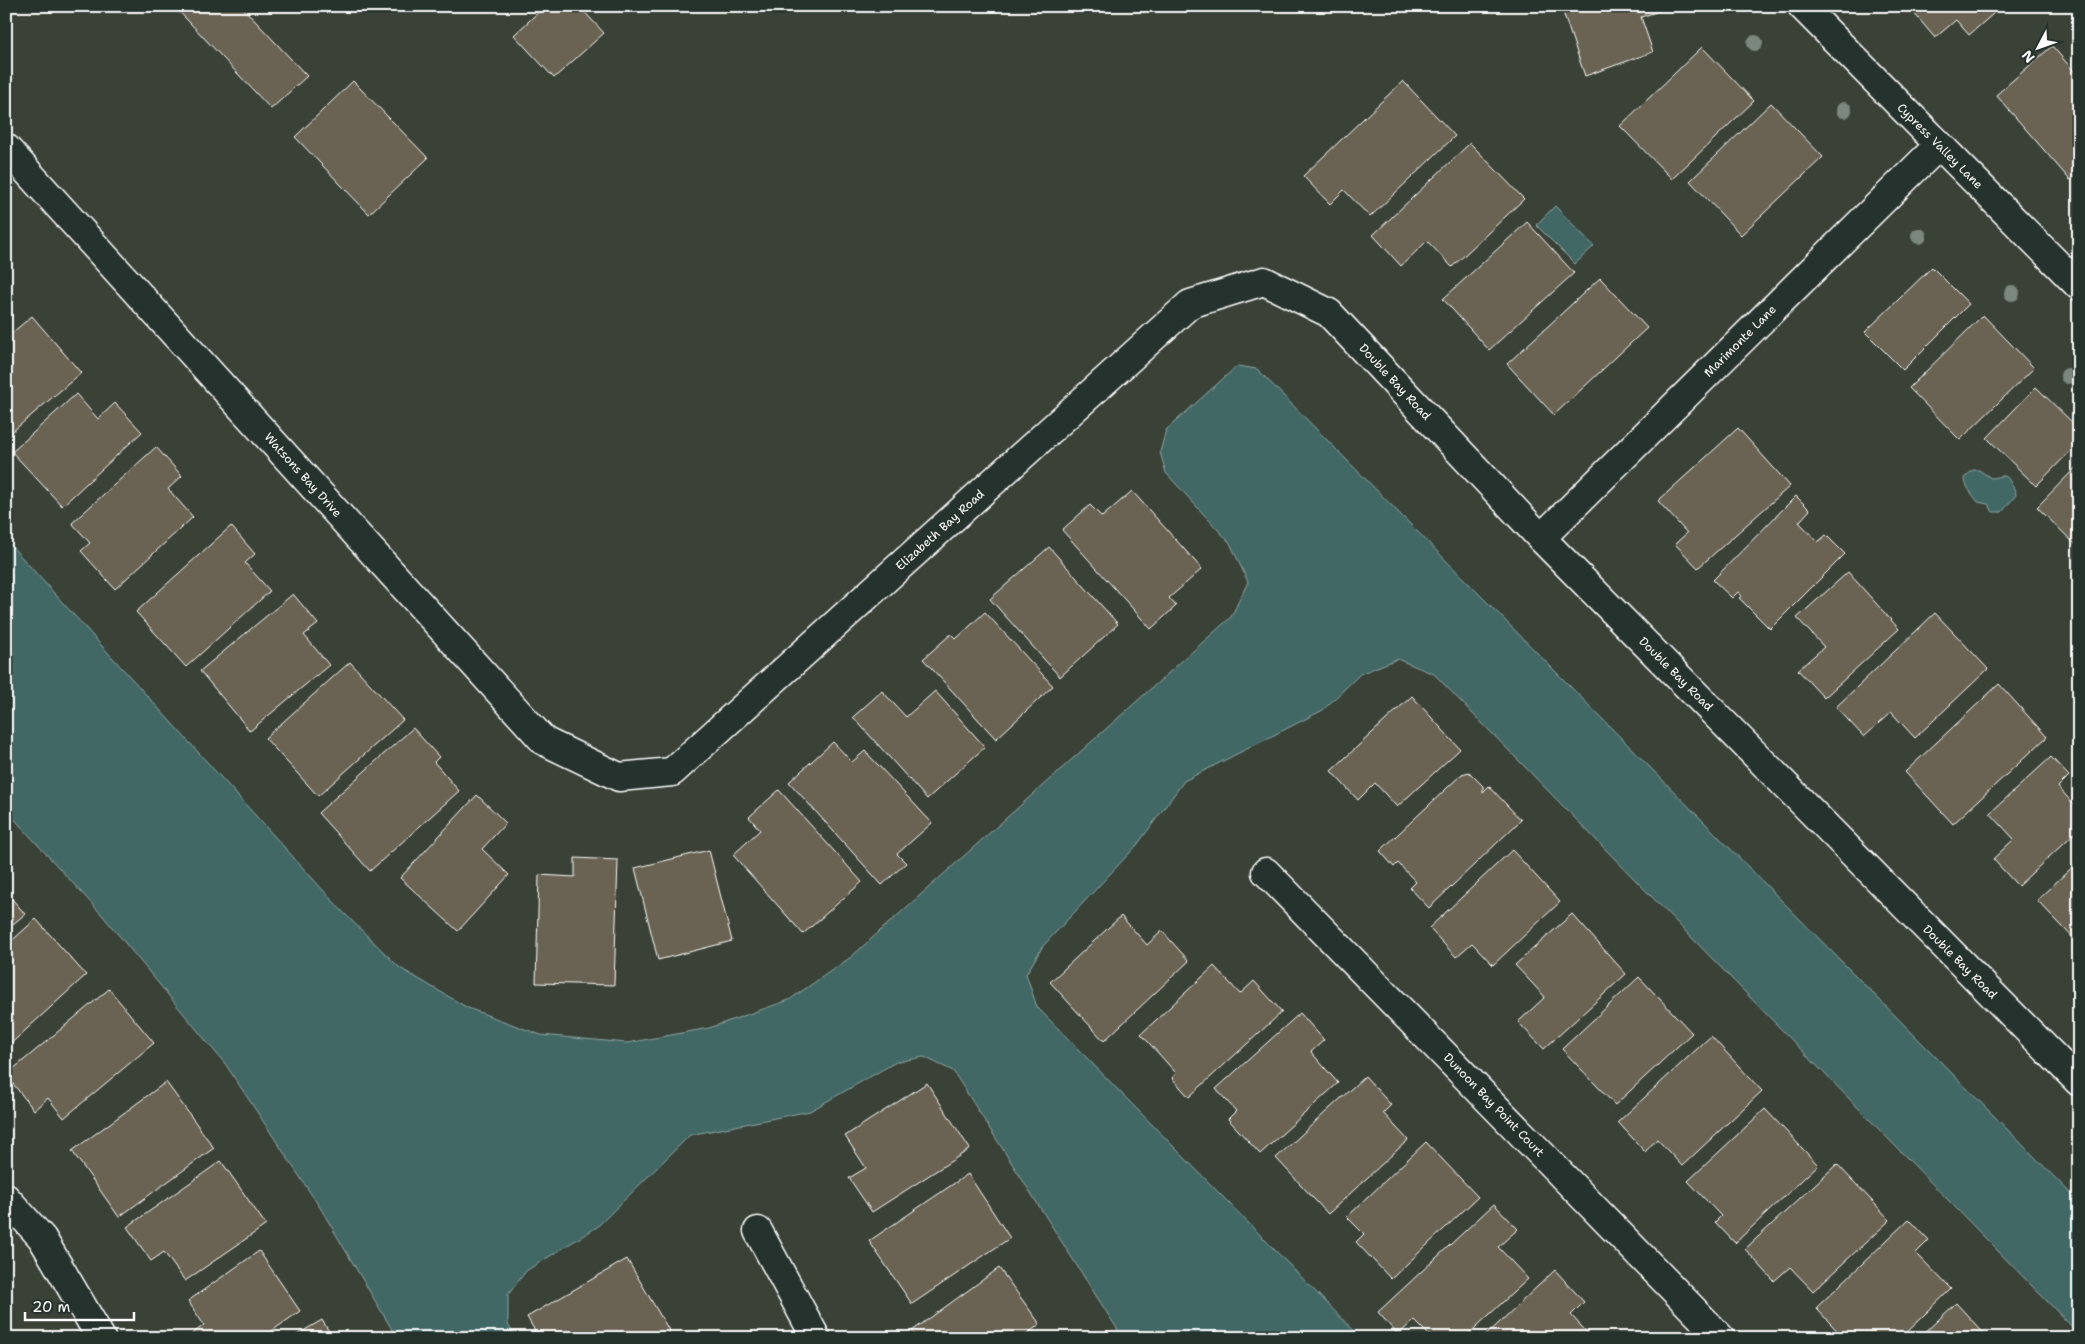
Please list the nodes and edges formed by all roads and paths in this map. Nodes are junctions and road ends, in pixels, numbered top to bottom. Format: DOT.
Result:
graph roads {
  1 [pos="1802,6"];
  2 [pos="1939,145"];
  3 [pos="6,148"];
  4 [pos="1264,281"];
  5 [pos="2079,286"];
  6 [pos="1541,538"];
  7 [pos="619,777"];
  8 [pos="1266,872"];
  9 [pos="2079,1082"];
  10 [pos="6,1198"];
  11 [pos="758,1231"];
  12 [pos="101,1338"];
  13 [pos="816,1338"];
  14 [pos="1721,1338"];
  1 -- 2 [label="street, Cypress Valley Lane"];
  2 -- 5 [label="street, Cypress Valley Lane"];
  2 -- 6 [label="street, Marimonte Lane"];
  3 -- 7 [label="street, Watsons Bay Drive"];
  4 -- 6 [label="street, Double Bay Road"];
  4 -- 7 [label="street, Elizabeth Bay Road"];
  6 -- 9 [label="street, Double Bay Road"];
  8 -- 14 [label="street, Dunoon Bay Point Court"];
  10 -- 12 [label="street"];
  11 -- 13 [label="street"];
}
